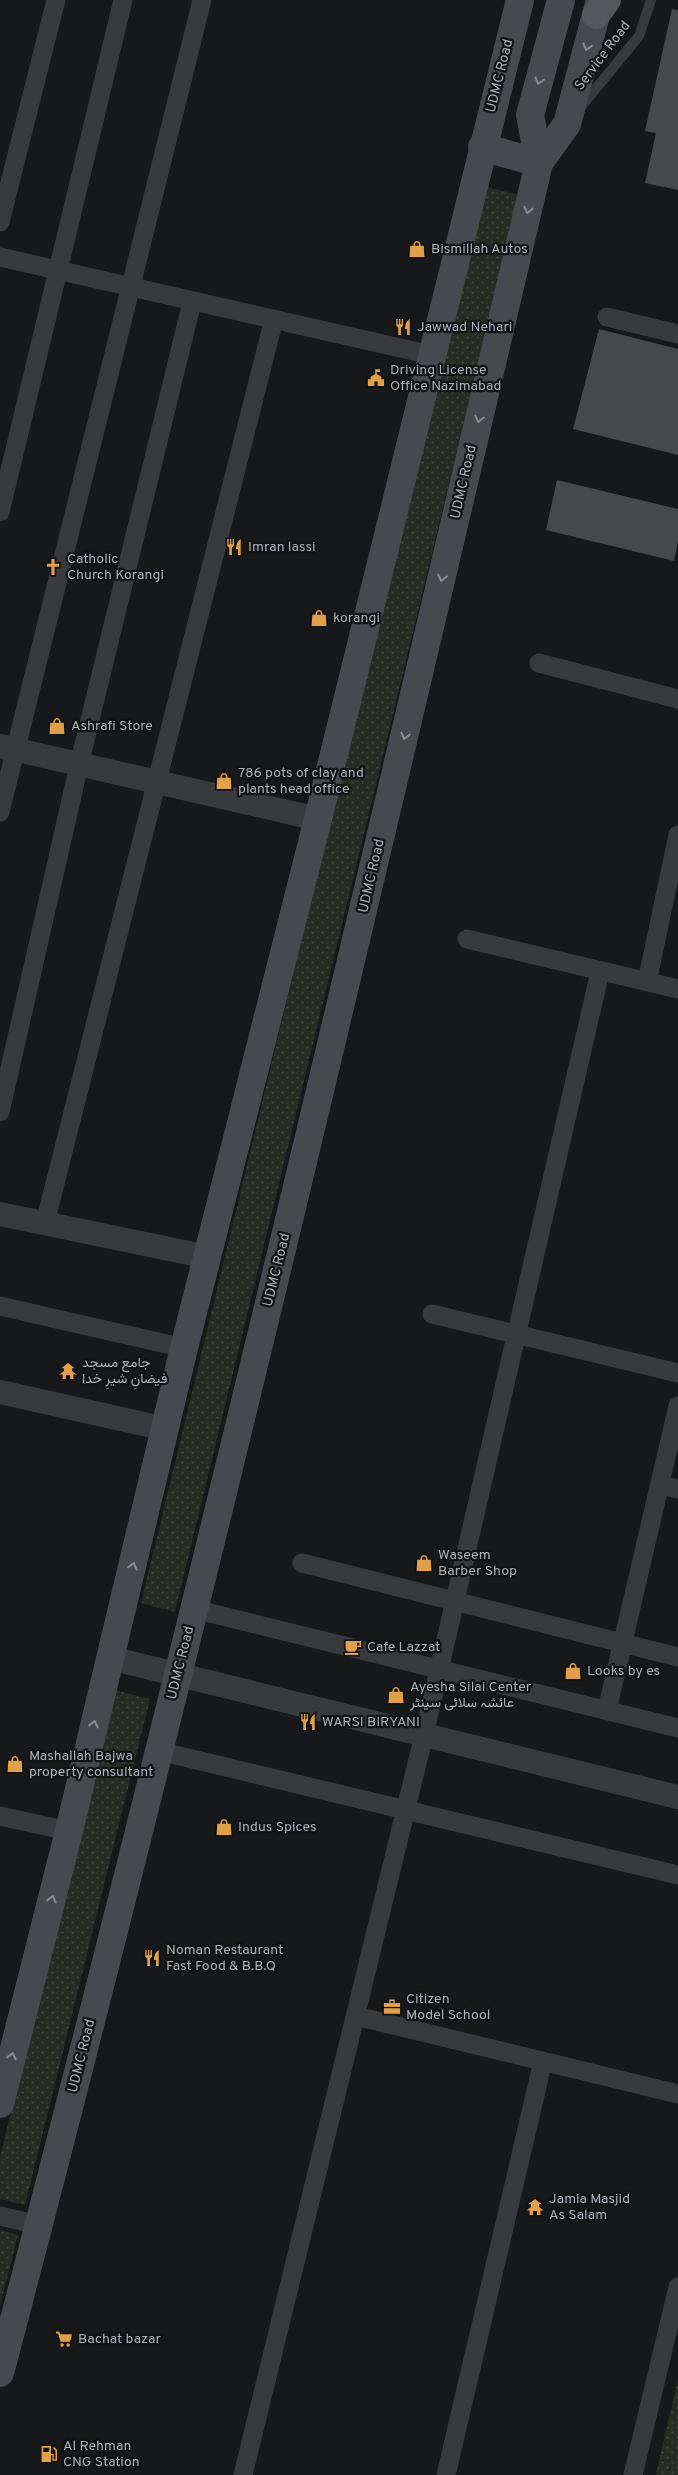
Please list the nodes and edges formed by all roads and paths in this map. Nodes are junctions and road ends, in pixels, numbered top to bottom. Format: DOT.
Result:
graph roads {
  1 [pos="56,0"];
  2 [pos="123,0"];
  3 [pos="202,0"];
  4 [pos="561,0"];
  5 [pos="651,0"];
  6 [pos="517,1"];
  7 [pos="601,5"];
  8 [pos="567,124"];
  9 [pos="482,147"];
  10 [pos="539,163"];
  11 [pos="0,222"];
  12 [pos="0,257"];
  13 [pos="58,271"];
  14 [pos="129,288"];
  15 [pos="192,302"];
  16 [pos="606,317"];
  17 [pos="274,319"];
  18 [pos="678,334"];
  19 [pos="431,355"];
  20 [pos="0,512"];
  21 [pos="539,663"];
  22 [pos="678,699"];
  23 [pos="7,748"];
  24 [pos="79,765"];
  25 [pos="158,784"];
  26 [pos="0,812"];
  27 [pos="318,819"];
  28 [pos="678,835"];
  29 [pos="467,939"];
  30 [pos="600,972"];
  31 [pos="647,982"];
  32 [pos="678,989"];
  33 [pos="0,1112"];
  34 [pos="0,1214"];
  35 [pos="45,1223"];
  36 [pos="208,1257"];
  37 [pos="0,1306"];
  38 [pos="432,1314"];
  39 [pos="516,1335"];
  40 [pos="184,1348"];
  41 [pos="678,1373"];
  42 [pos="0,1393"];
  43 [pos="678,1406"];
  44 [pos="166,1429"];
  45 [pos="660,1485"];
  46 [pos="678,1489"];
  47 [pos="302,1563"];
  48 [pos="455,1601"];
  49 [pos="194,1609"];
  50 [pos="622,1643"];
  51 [pos="678,1657"];
  52 [pos="110,1658"];
  53 [pos="439,1669"];
  54 [pos="178,1675"];
  55 [pos="607,1710"];
  56 [pos="678,1728"];
  57 [pos="424,1735"];
  58 [pos="159,1752"];
  59 [pos="678,1797"];
  60 [pos="405,1810"];
  61 [pos="0,1816"];
  62 [pos="69,1831"];
  63 [pos="678,1875"];
  64 [pos="356,2016"];
  65 [pos="543,2061"];
  66 [pos="678,2094"];
  67 [pos="0,2104"];
  68 [pos="0,2216"];
  69 [pos="39,2225"];
  70 [pos="676,2299"];
  71 [pos="0,2373"];
  72 [pos="243,2475"];
  73 [pos="446,2475"];
  74 [pos="633,2475"];
  1 -- 11 [label="street"];
  2 -- 13 [label="street"];
  3 -- 14 [label="street"];
  4 -- 10 [label="main road, one-way"];
  5 -- 8 [label="lane, Service Road"];
  6 -- 9 [label="main road, UDMC Road"];
  7 -- 8 [label="main road, one-way"];
  8 -- 10 [label="main road"];
  9 -- 10 [label="main road"];
  9 -- 19 [label="main road, UDMC Road"];
  10 -- 49 [label="main road, UDMC Road, one-way"];
  12 -- 13 [label="street"];
  13 -- 14 [label="street"];
  13 -- 20 [label="street"];
  14 -- 15 [label="street"];
  14 -- 23 [label="street"];
  15 -- 17 [label="street"];
  15 -- 24 [label="street"];
  16 -- 18 [label="street"];
  17 -- 19 [label="street"];
  17 -- 25 [label="street"];
  19 -- 27 [label="main road, UDMC Road"];
  21 -- 22 [label="street"];
  23 -- 24 [label="street"];
  23 -- 26 [label="street"];
  24 -- 25 [label="street"];
  24 -- 33 [label="street"];
  25 -- 27 [label="street"];
  25 -- 35 [label="street"];
  27 -- 36 [label="main road, UDMC Road"];
  28 -- 31 [label="street"];
  29 -- 30 [label="street"];
  30 -- 31 [label="street"];
  30 -- 39 [label="street"];
  31 -- 32 [label="street"];
  34 -- 35 [label="street"];
  35 -- 36 [label="street"];
  36 -- 40 [label="main road, UDMC Road"];
  37 -- 40 [label="street"];
  38 -- 39 [label="street"];
  39 -- 41 [label="street"];
  39 -- 48 [label="street"];
  40 -- 44 [label="main road, UDMC Road"];
  42 -- 44 [label="street"];
  43 -- 45 [label="street"];
  52 -- 44 [label="main road, UDMC Road, one-way"];
  45 -- 46 [label="street"];
  45 -- 50 [label="street"];
  47 -- 48 [label="street"];
  48 -- 50 [label="street"];
  48 -- 53 [label="street"];
  49 -- 53 [label="street"];
  49 -- 54 [label="main road, UDMC Road"];
  50 -- 51 [label="street"];
  50 -- 55 [label="street"];
  52 -- 54 [label="street"];
  62 -- 52 [label="main road, UDMC Road, one-way"];
  53 -- 55 [label="street"];
  53 -- 57 [label="street"];
  54 -- 57 [label="street"];
  54 -- 58 [label="main road, UDMC Road"];
  55 -- 56 [label="street"];
  57 -- 59 [label="street"];
  57 -- 60 [label="street"];
  58 -- 60 [label="street"];
  58 -- 69 [label="main road, UDMC Road"];
  60 -- 63 [label="street"];
  60 -- 64 [label="street"];
  61 -- 62 [label="street"];
  67 -- 62 [label="main road, UDMC Road, one-way"];
  64 -- 65 [label="street"];
  64 -- 72 [label="street"];
  65 -- 66 [label="street"];
  65 -- 73 [label="street"];
  68 -- 69 [label="street"];
  69 -- 71 [label="main road, UDMC Road"];
  70 -- 74 [label="street"];
}
